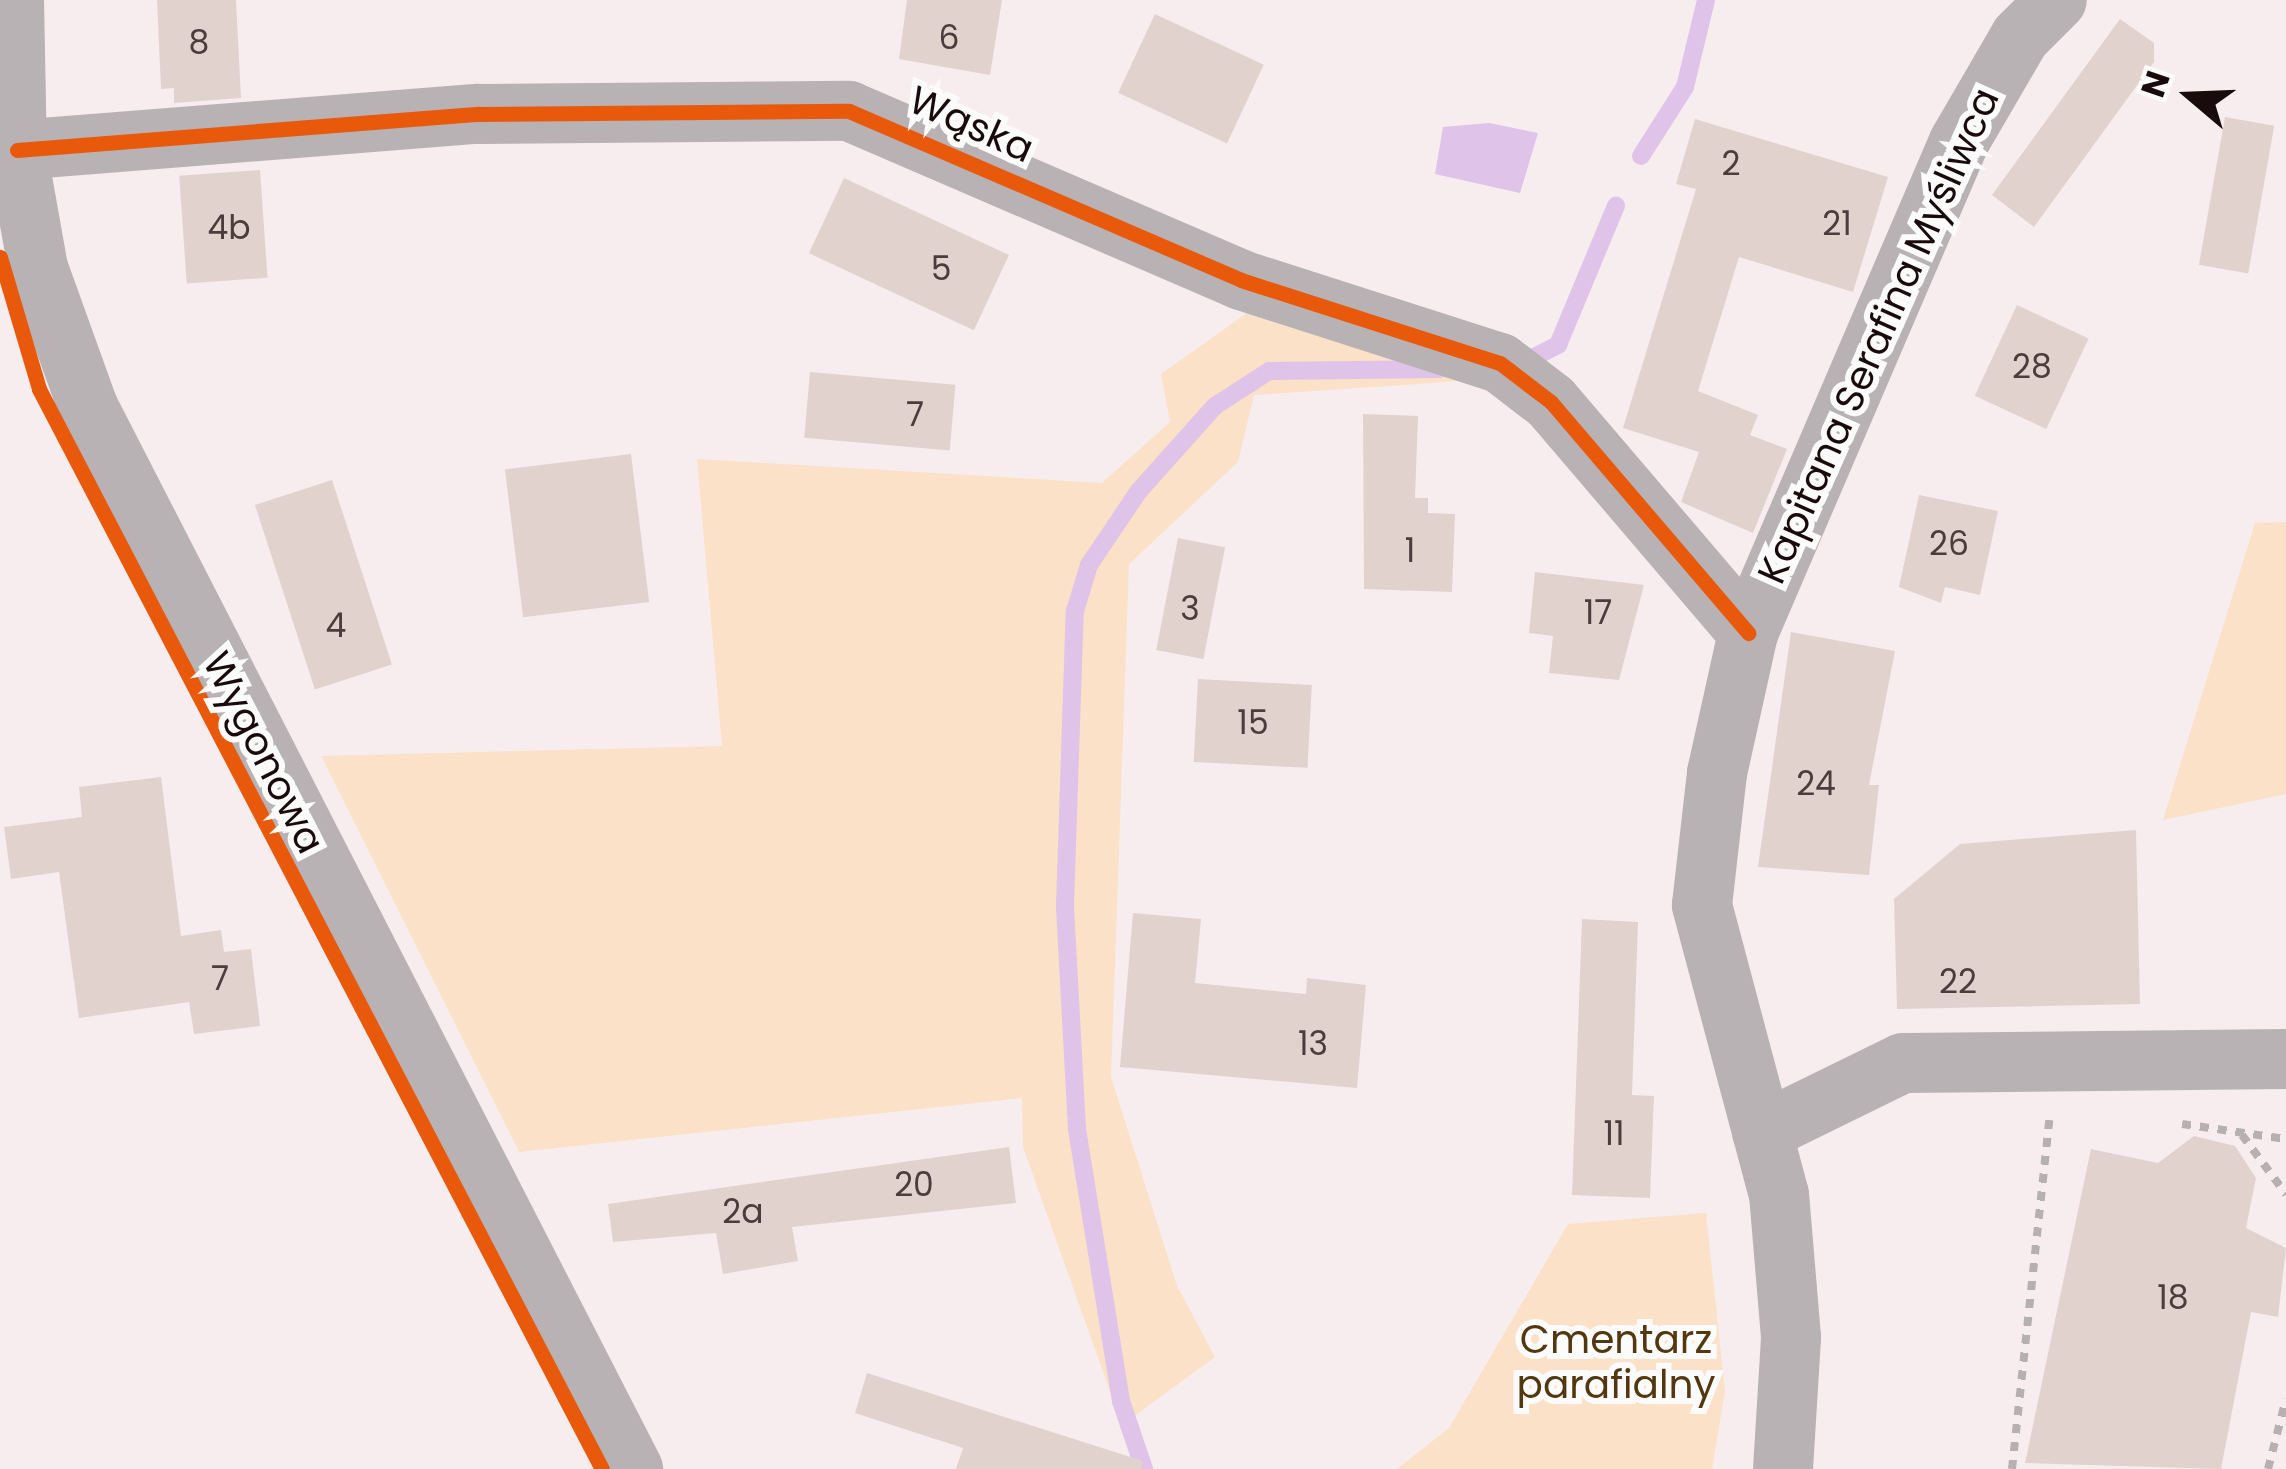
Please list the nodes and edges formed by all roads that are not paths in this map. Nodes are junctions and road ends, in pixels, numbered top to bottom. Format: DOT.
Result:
graph roads {
  1 [pos="14,0"];
  2 [pos="2056,0"];
  3 [pos="17,150"];
  4 [pos="1748,633"];
  5 [pos="2286,1059"];
  6 [pos="1762,1132"];
  7 [pos="633,1469"];
  8 [pos="1783,1469"];
  1 -- 3 [label="street, Wygonowa"];
  2 -- 4 [label="street, Kapitana Serafina Myśliwca"];
  3 -- 4 [label="street, Wąska"];
  3 -- 7 [label="street, Wygonowa"];
  4 -- 6 [label="street, Kapitana Serafina Myśliwca"];
  5 -- 6 [label="street"];
  6 -- 8 [label="street, Kapitana Serafina Myśliwca"];
}
